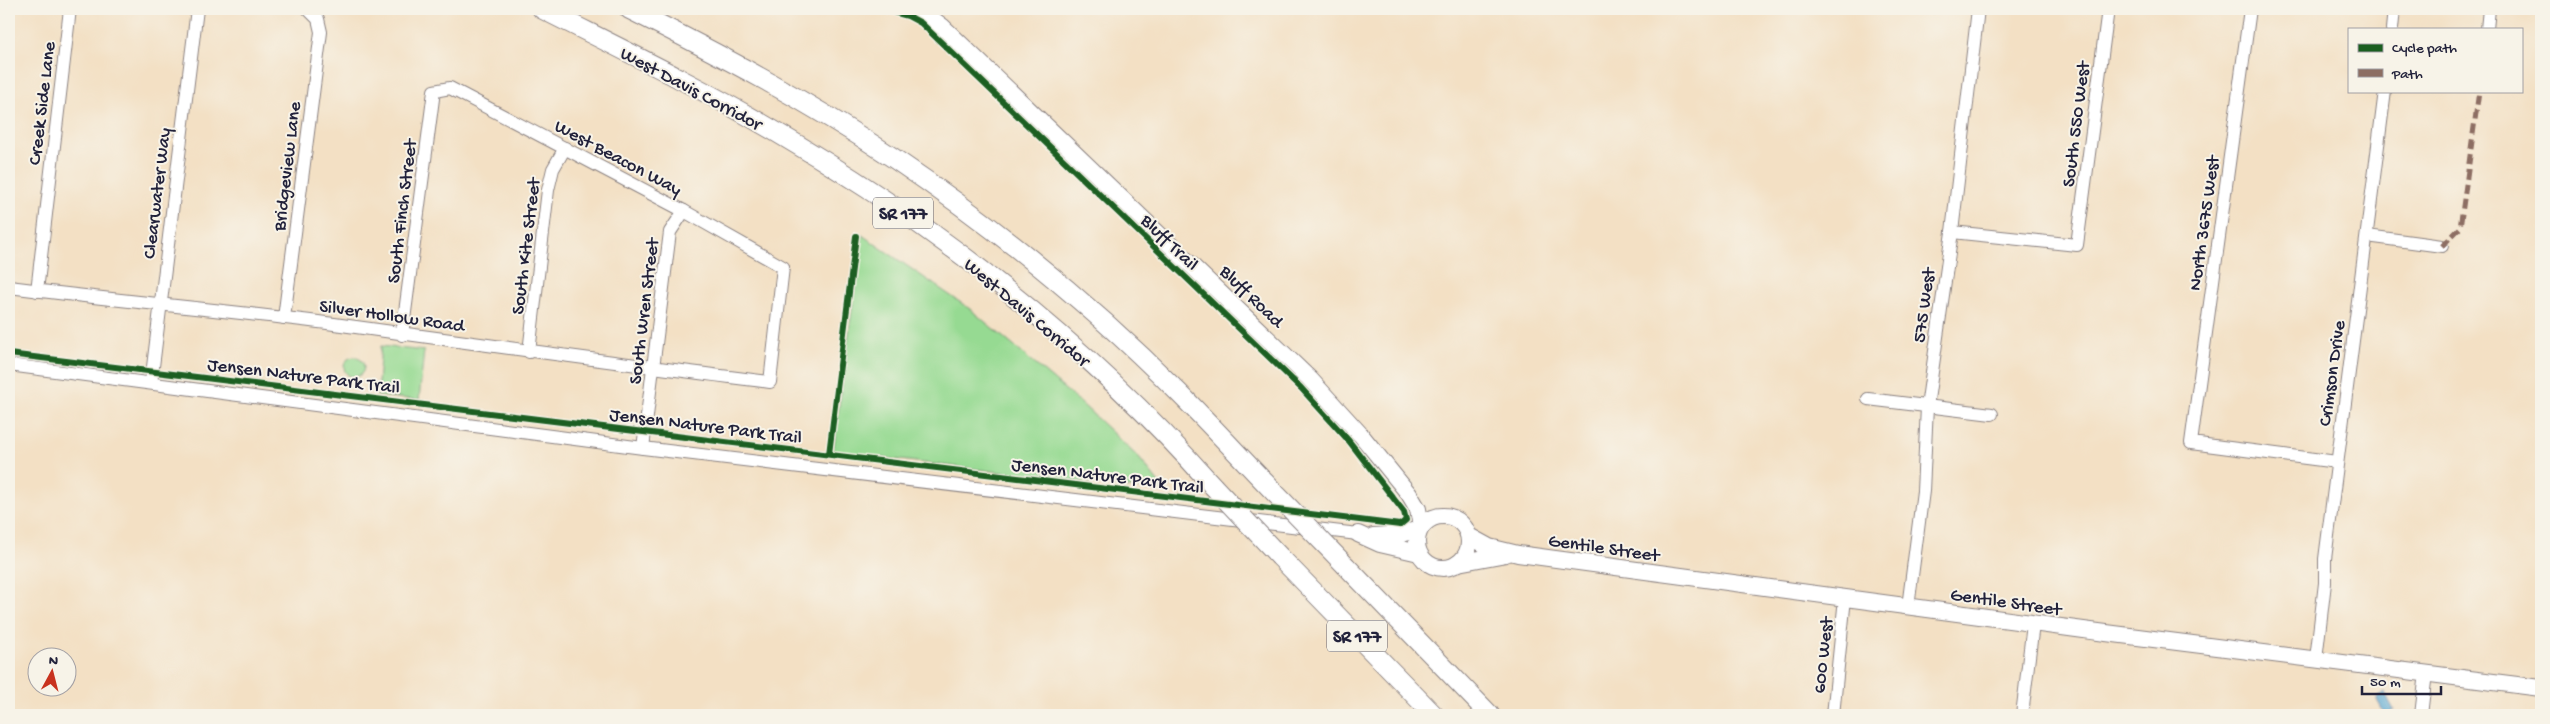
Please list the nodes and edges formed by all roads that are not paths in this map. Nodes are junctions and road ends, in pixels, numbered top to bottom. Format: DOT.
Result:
graph roads {
  1 [pos="70,9"];
  2 [pos="197,9"];
  3 [pos="308,9"];
  4 [pos="542,9"];
  5 [pos="629,9"];
  6 [pos="919,9"];
  7 [pos="935,9"];
  8 [pos="1978,9"];
  9 [pos="2108,9"];
  10 [pos="2250,9"];
  11 [pos="2394,9"];
  12 [pos="2489,9"];
  13 [pos="943,27"];
  14 [pos="2392,28"];
  15 [pos="2487,28"];
  16 [pos="434,91"];
  17 [pos="2384,92"];
  18 [pos="565,148"];
  19 [pos="684,212"];
  20 [pos="1952,232"];
  21 [pos="2367,236"];
  22 [pos="2442,246"];
  23 [pos="9,287"];
  24 [pos="37,291"];
  25 [pos="160,303"];
  26 [pos="284,318"];
  27 [pos="402,335"];
  28 [pos="529,352"];
  29 [pos="9,365"];
  30 [pos="653,368"];
  31 [pos="770,382"];
  32 [pos="151,383"];
  33 [pos="1868,399"];
  34 [pos="1927,407"];
  35 [pos="1992,414"];
  36 [pos="643,448"];
  37 [pos="2337,462"];
  38 [pos="1395,478"];
  39 [pos="1446,515"];
  40 [pos="1420,528"];
  41 [pos="1358,534"];
  42 [pos="1469,536"];
  43 [pos="1419,554"];
  44 [pos="1518,554"];
  45 [pos="1458,564"];
  46 [pos="1845,598"];
  47 [pos="1908,607"];
  48 [pos="2033,624"];
  49 [pos="2316,660"];
  50 [pos="2426,673"];
  51 [pos="2541,688"];
  52 [pos="1434,715"];
  53 [pos="1490,715"];
  54 [pos="1833,715"];
  55 [pos="2022,715"];
  56 [pos="2421,715"];
  1 -- 24 [label="street, Creek Side Lane"];
  2 -- 25 [label="street, Clearwater Way"];
  3 -- 26 [label="street, Bridgeview Lane"];
  4 -- 52 [label="highway, West Davis Corridor / SR 177, bridge"];
  5 -- 53 [label="highway, West Davis Corridor / SR 177, bridge"];
  6 -- 13 [label="main road, Bluff Road"];
  7 -- 13 [label="main road, Bluff Road"];
  8 -- 20 [label="street, 575 West"];
  9 -- 20 [label="street, South 550 West"];
  10 -- 37 [label="street, North 3675 West"];
  11 -- 14 [label="street"];
  12 -- 15 [label="street"];
  13 -- 38 [label="main road, Bluff Road"];
  16 -- 18 [label="street, West Beacon Way"];
  16 -- 27 [label="street, South Finch Street"];
  17 -- 21 [label="street, Crimson Drive"];
  18 -- 19 [label="street, West Beacon Way"];
  18 -- 28 [label="street, South Kite Street"];
  19 -- 30 [label="street, South Wren Street"];
  19 -- 31 [label="street, West Beacon Way"];
  20 -- 34 [label="street, 575 West"];
  21 -- 22 [label="street"];
  21 -- 37 [label="street, Crimson Drive"];
  23 -- 24 [label="street, Silver Hollow Road"];
  24 -- 25 [label="street, Silver Hollow Road"];
  25 -- 26 [label="street, Silver Hollow Road"];
  25 -- 32 [label="street, Clearwater Way"];
  26 -- 27 [label="street, Silver Hollow Road"];
  27 -- 28 [label="street, Silver Hollow Road"];
  28 -- 30 [label="street, Silver Hollow Road"];
  29 -- 32 [label="street"];
  30 -- 31 [label="street, Silver Hollow Road"];
  30 -- 36 [label="street, South Wren Street"];
  32 -- 36 [label="street"];
  33 -- 34 [label="street"];
  34 -- 35 [label="street"];
  34 -- 47 [label="street, 575 West"];
  36 -- 41 [label="street"];
  37 -- 49 [label="street, Crimson Drive"];
  38 -- 39 [label="main road, Bluff Road"];
  38 -- 40 [label="main road, Bluff Road"];
  39 -- 40 [label="main road"];
  39 -- 42 [label="main road"];
  40 -- 41 [label="main road"];
  40 -- 43 [label="main road"];
  41 -- 43 [label="main road"];
  42 -- 44 [label="main road, Gentile Street"];
  42 -- 45 [label="main road"];
  43 -- 45 [label="main road"];
  44 -- 45 [label="main road"];
  44 -- 46 [label="main road, Gentile Street"];
  46 -- 47 [label="main road, Gentile Street"];
  46 -- 54 [label="street, 600 West"];
  47 -- 48 [label="main road, Gentile Street"];
  48 -- 49 [label="main road, Gentile Street"];
  48 -- 55 [label="street"];
  49 -- 50 [label="main road, Gentile Street"];
  50 -- 51 [label="main road, Gentile Street"];
  50 -- 56 [label="street"];
}
